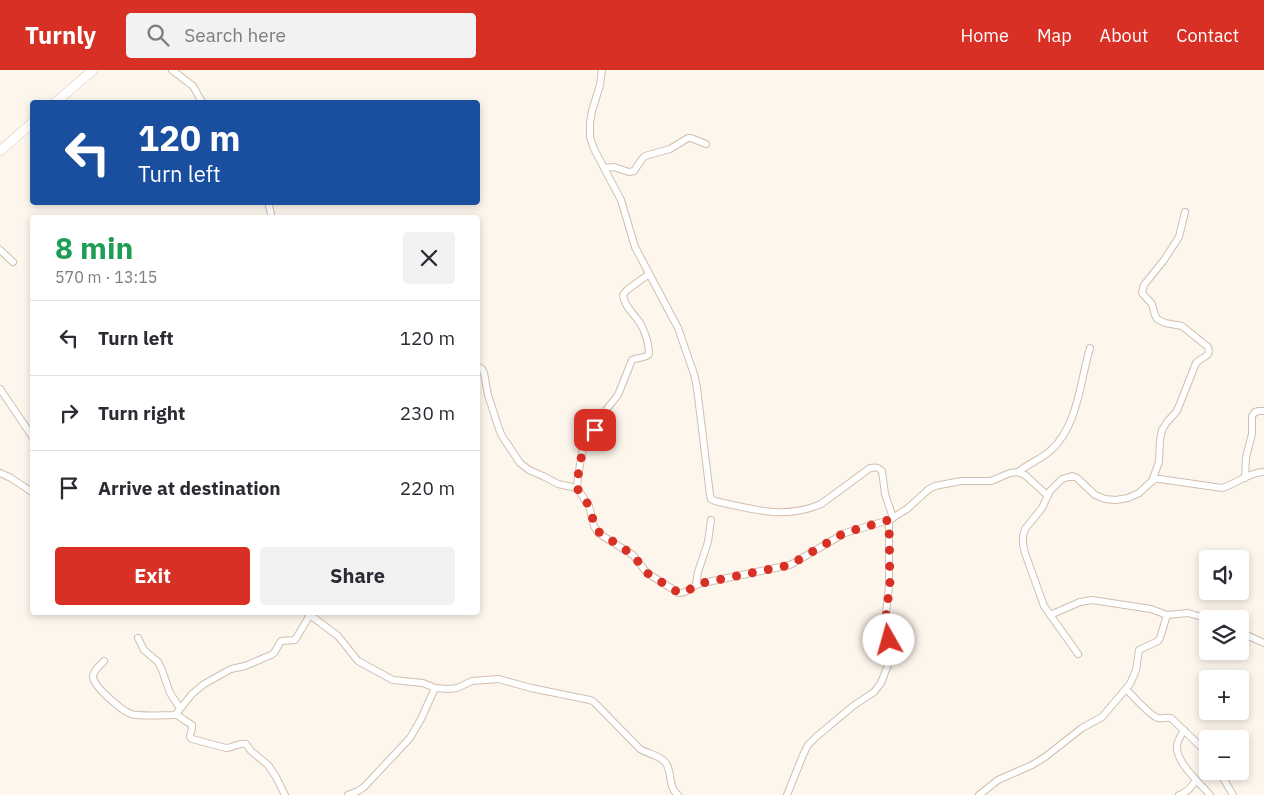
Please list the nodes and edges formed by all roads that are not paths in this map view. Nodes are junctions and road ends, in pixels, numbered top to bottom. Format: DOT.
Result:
graph roads {
  1 [pos="93,70"];
  2 [pos="172,70"];
  3 [pos="602,70"];
  4 [pos="58,100"];
  5 [pos="201,100"];
  6 [pos="30,125"];
  7 [pos="706,144"];
  8 [pos="0,151"];
  9 [pos="604,168"];
  10 [pos="1185,212"];
  11 [pos="0,250"];
  12 [pos="13,262"];
  13 [pos="649,274"];
  14 [pos="1090,348"];
  15 [pos="480,368"];
  16 [pos="0,389"];
  17 [pos="1264,411"];
  18 [pos="30,433"];
  19 [pos="1018,472"];
  20 [pos="1264,472"];
  21 [pos="0,473"];
  22 [pos="1245,478"];
  23 [pos="1152,481"];
  24 [pos="577,488"];
  25 [pos="30,491"];
  26 [pos="1047,495"];
  27 [pos="891,519"];
  28 [pos="711,520"];
  29 [pos="696,585"];
  30 [pos="308,615"];
  31 [pos="309,615"];
  32 [pos="1050,615"];
  33 [pos="1167,615"];
  34 [pos="1199,617"];
  35 [pos="1249,636"];
  36 [pos="138,638"];
  37 [pos="1264,643"];
  38 [pos="1078,654"];
  39 [pos="104,662"];
  40 [pos="435,688"];
  41 [pos="1126,689"];
  42 [pos="178,711"];
  43 [pos="1184,730"];
  44 [pos="1199,745"];
  45 [pos="1196,780"];
  46 [pos="1224,780"];
  47 [pos="285,795"];
  48 [pos="348,795"];
  49 [pos="678,795"];
  50 [pos="787,795"];
  51 [pos="979,795"];
  52 [pos="1180,795"];
  53 [pos="1210,795"];
  54 [pos="1233,795"];
  1 -- 4 [label="main road"];
  2 -- 5 [label="street"];
  3 -- 9 [label="street"];
  6 -- 8 [label="main road"];
  7 -- 9 [label="street"];
  9 -- 13 [label="street"];
  10 -- 23 [label="street"];
  11 -- 12 [label="street"];
  13 -- 24 [label="street"];
  13 -- 27 [label="street"];
  14 -- 19 [label="street"];
  15 -- 24 [label="street"];
  16 -- 18 [label="street"];
  17 -- 22 [label="street"];
  19 -- 26 [label="street"];
  19 -- 27 [label="street"];
  20 -- 22 [label="street"];
  21 -- 25 [label="street"];
  22 -- 23 [label="street"];
  23 -- 26 [label="street"];
  24 -- 29 [label="street"];
  26 -- 32 [label="street"];
  27 -- 29 [label="street"];
  27 -- 50 [label="street"];
  28 -- 29 [label="street"];
  30 -- 42 [label="street"];
  31 -- 40 [label="street"];
  32 -- 33 [label="street"];
  32 -- 38 [label="street"];
  33 -- 34 [label="street"];
  33 -- 41 [label="street"];
  35 -- 37 [label="street"];
  36 -- 42 [label="street"];
  39 -- 42 [label="street"];
  40 -- 48 [label="street"];
  40 -- 49 [label="street"];
  41 -- 43 [label="street"];
  41 -- 51 [label="street"];
  42 -- 47 [label="street"];
  43 -- 44 [label="street"];
  43 -- 45 [label="street"];
  45 -- 52 [label="street"];
  45 -- 53 [label="street"];
  46 -- 54 [label="street"];
}
